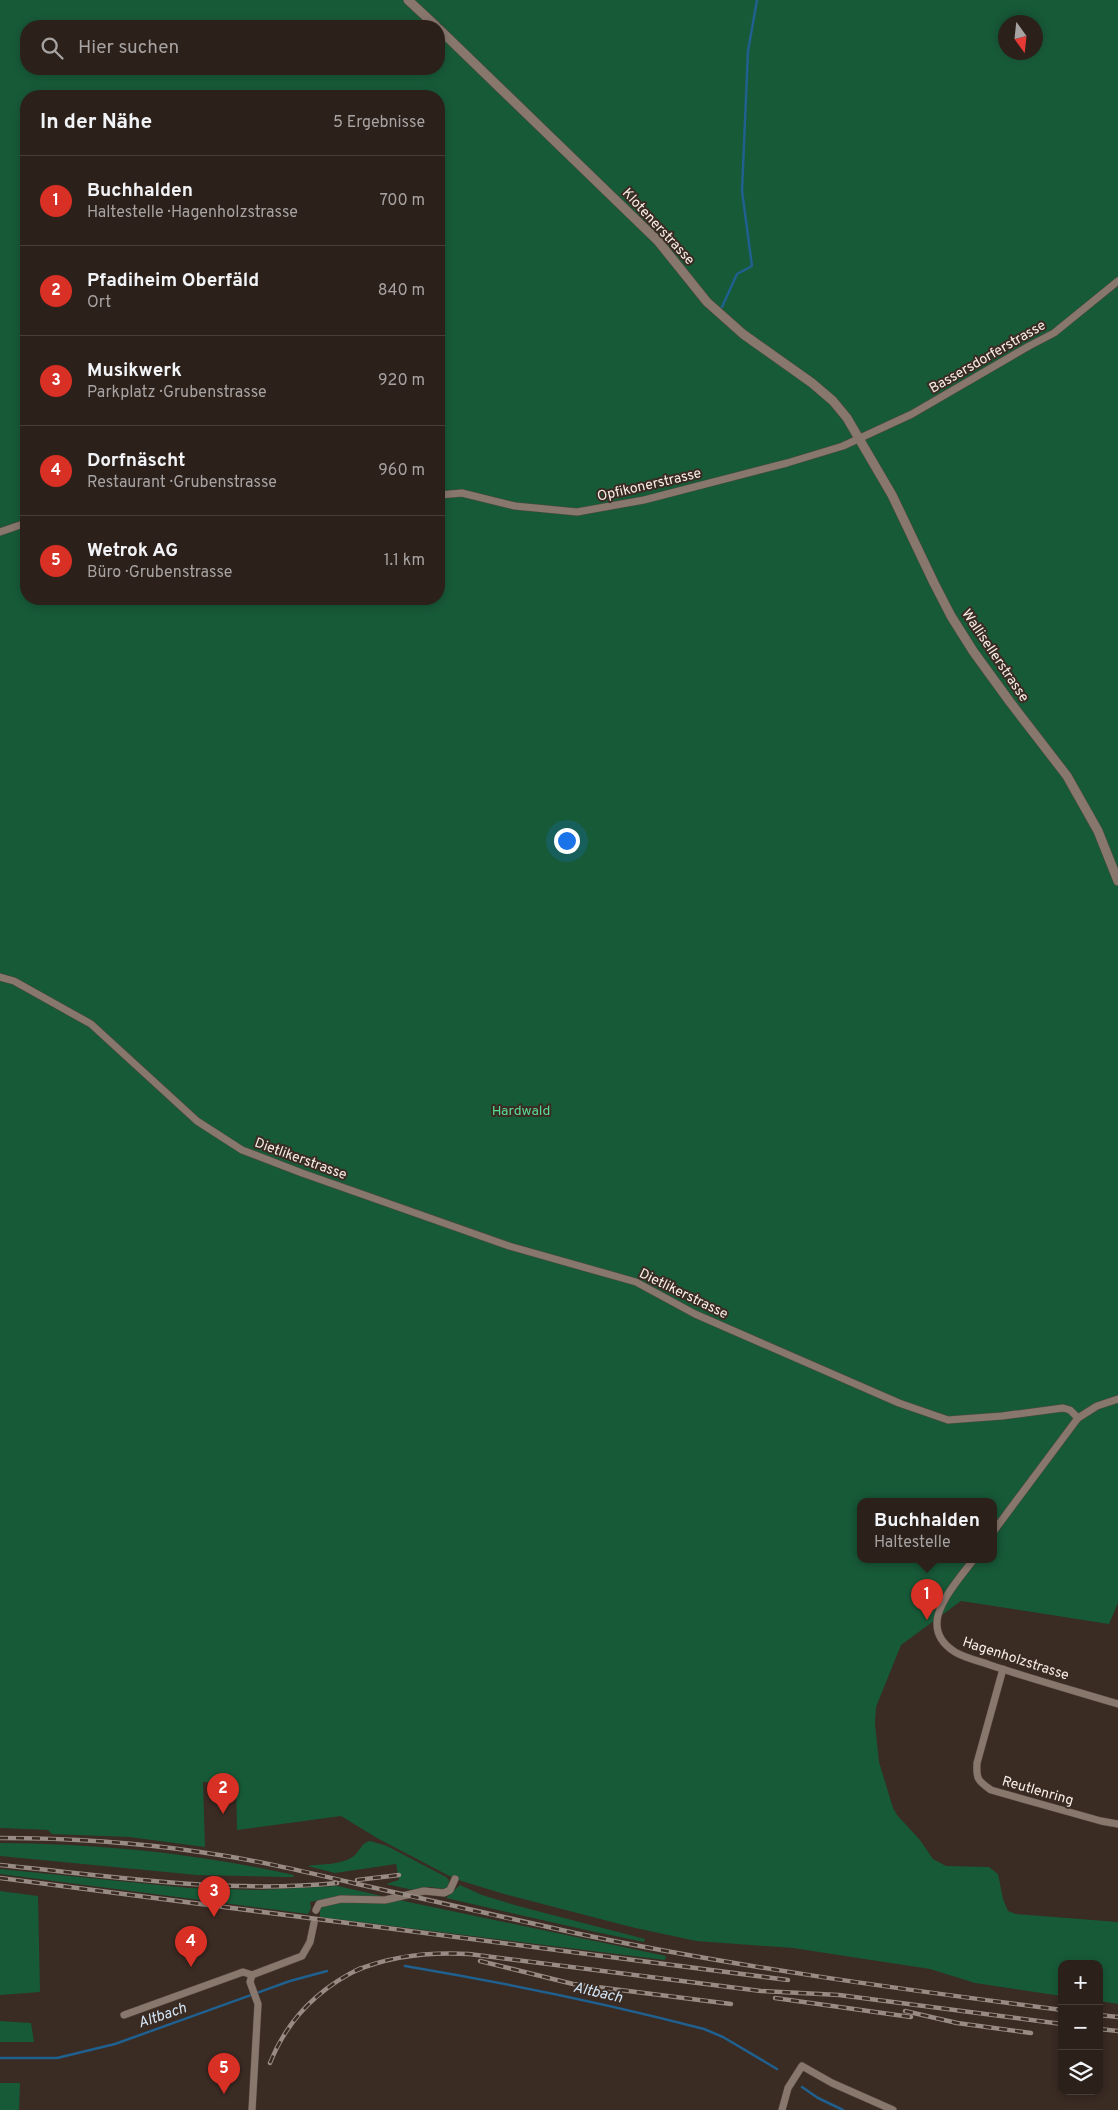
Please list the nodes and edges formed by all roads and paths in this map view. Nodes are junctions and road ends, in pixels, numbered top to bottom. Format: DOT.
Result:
graph roads {
  1 [pos="408,0"];
  2 [pos="430,20"];
  3 [pos="445,35"];
  4 [pos="1118,281"];
  5 [pos="859,439"];
  6 [pos="445,494"];
  7 [pos="20,525"];
  8 [pos="0,532"];
  9 [pos="1118,880"];
  10 [pos="0,977"];
  11 [pos="1118,1399"];
  12 [pos="1078,1418"];
  13 [pos="997,1527"];
  14 [pos="971,1563"];
  15 [pos="1003,1669"];
  16 [pos="1118,1704"];
  17 [pos="1118,1824"];
  18 [pos="455,1879"];
  19 [pos="316,1910"];
  20 [pos="314,1923"];
  21 [pos="252,1975"];
  22 [pos="124,2016"];
  23 [pos="252,2110"];
  24 [pos="782,2110"];
  25 [pos="893,2110"];
  1 -- 2 [label="street"];
  3 -- 5 [label="street, Klotenerstrasse"];
  4 -- 5 [label="street, Bassersdorferstrasse"];
  5 -- 6 [label="street, Opfikonerstrasse"];
  5 -- 9 [label="street, Wallisellerstrasse"];
  7 -- 8 [label="street"];
  10 -- 12 [label="street, Dietlikerstrasse"];
  11 -- 12 [label="street"];
  12 -- 13 [label="street"];
  14 -- 15 [label="street, Hagenholzstrasse"];
  15 -- 16 [label="street, Hagenholzstrasse"];
  15 -- 17 [label="street, Reutlenring"];
  18 -- 19 [label="street"];
  20 -- 21 [label="street"];
  21 -- 22 [label="street"];
  21 -- 23 [label="street"];
  24 -- 25 [label="street"];
}
